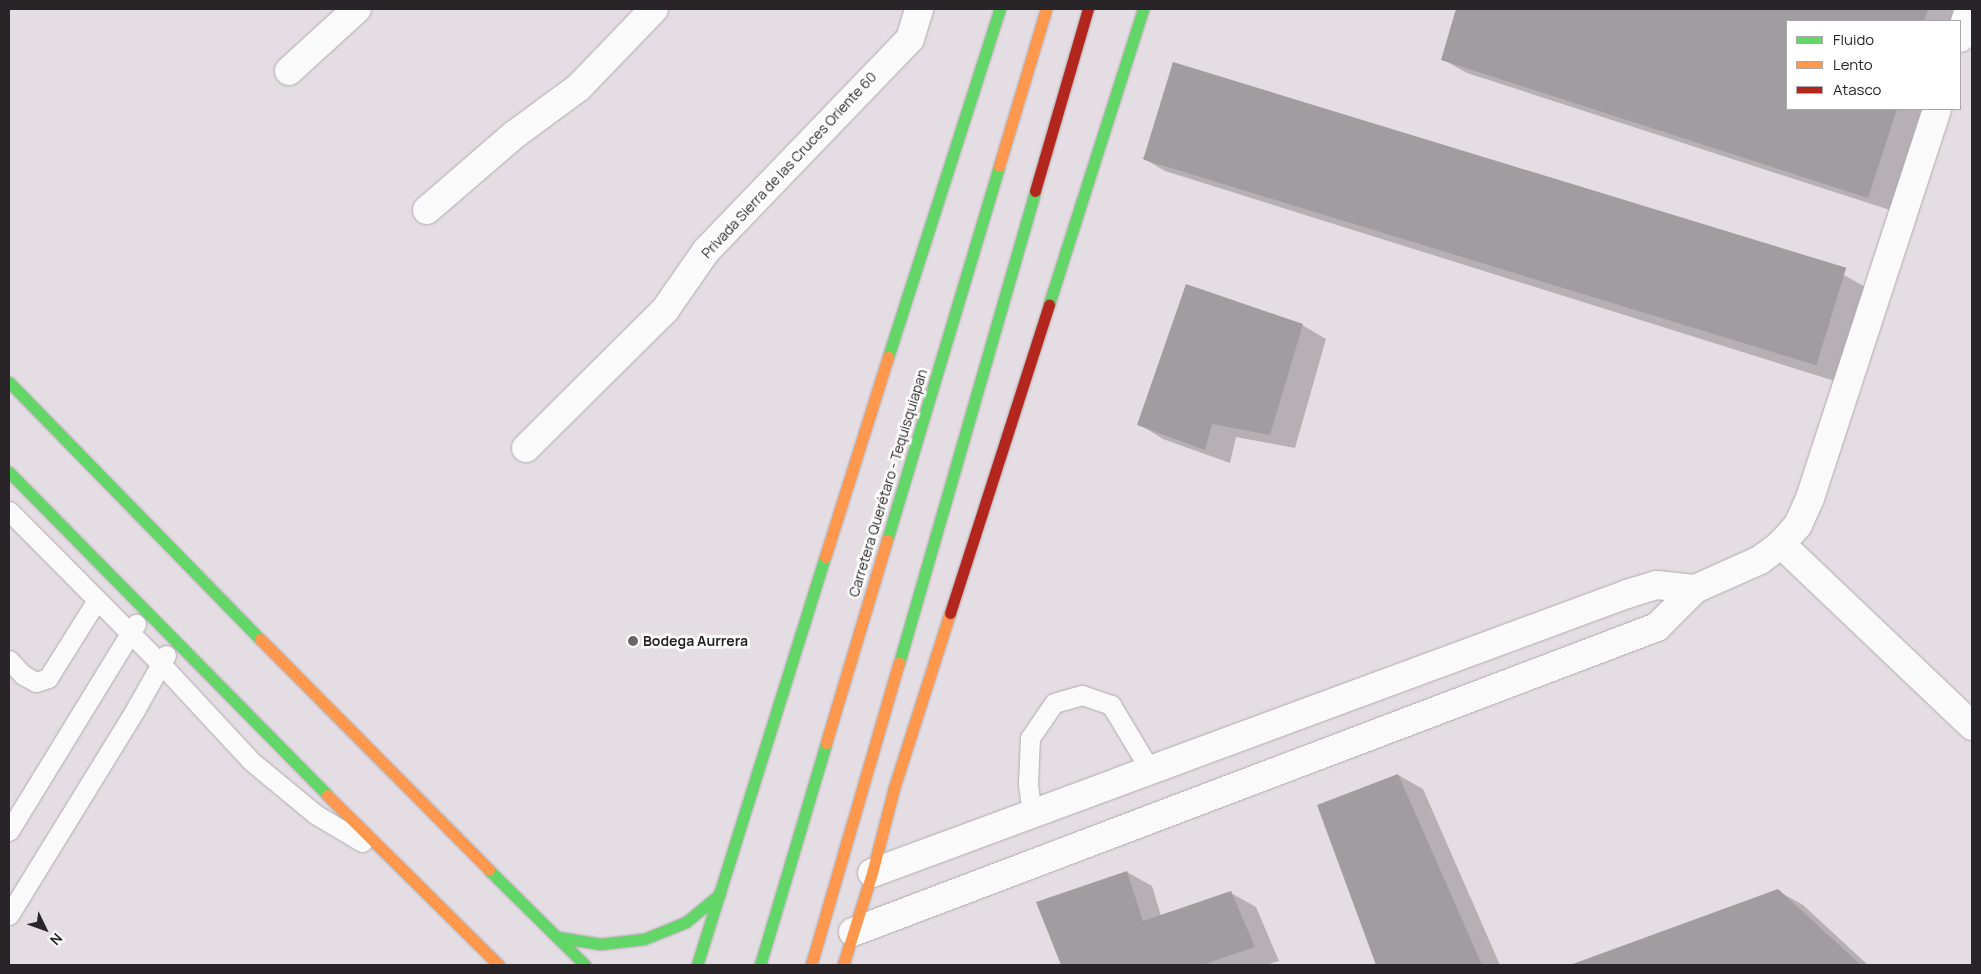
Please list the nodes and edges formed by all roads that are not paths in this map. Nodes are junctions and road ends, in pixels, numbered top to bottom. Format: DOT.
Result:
graph roads {
  1 [pos="357,9"];
  2 [pos="654,9"];
  3 [pos="919,9"];
  4 [pos="1000,9"];
  5 [pos="1046,9"];
  6 [pos="1143,9"];
  7 [pos="1969,9"];
  8 [pos="1086,14"];
  9 [pos="1961,35"];
  10 [pos="289,71"];
  11 [pos="1937,110"];
  12 [pos="427,210"];
  13 [pos="9,382"];
  14 [pos="526,448"];
  15 [pos="9,472"];
  16 [pos="9,511"];
  17 [pos="1781,544"];
  18 [pos="1695,589"];
  19 [pos="97,600"];
  20 [pos="146,611"];
  21 [pos="130,633"];
  22 [pos="176,640"];
  23 [pos="9,660"];
  24 [pos="160,664"];
  25 [pos="1972,726"];
  26 [pos="1150,770"];
  27 [pos="1032,814"];
  28 [pos="9,831"];
  29 [pos="388,857"];
  30 [pos="872,873"];
  31 [pos="720,894"];
  32 [pos="9,915"];
  33 [pos="557,937"];
  34 [pos="851,938"];
  35 [pos="701,949"];
  36 [pos="499,965"];
  37 [pos="585,965"];
  38 [pos="696,965"];
  39 [pos="712,965"];
  40 [pos="760,965"];
  41 [pos="811,965"];
  42 [pos="832,965"];
  43 [pos="843,965"];
  1 -- 10 [label="street"];
  2 -- 12 [label="street"];
  3 -- 14 [label="street, Privada Sierra de las Cruces Oriente 60"];
  4 -- 31 [label="main road"];
  5 -- 40 [label="main road, Carretera Querétaro - Tequisquiapan"];
  6 -- 30 [label="main road"];
  7 -- 9 [label="street"];
  8 -- 41 [label="main road"];
  11 -- 17 [label="street"];
  13 -- 33 [label="main road"];
  15 -- 20 [label="main road"];
  16 -- 19 [label="lane"];
  17 -- 18 [label="street"];
  17 -- 25 [label="street"];
  18 -- 26 [label="street"];
  18 -- 34 [label="street"];
  19 -- 21 [label="lane"];
  19 -- 23 [label="lane"];
  20 -- 21 [label="lane"];
  20 -- 22 [label="main road"];
  21 -- 24 [label="lane"];
  21 -- 28 [label="lane"];
  22 -- 24 [label="lane"];
  22 -- 29 [label="main road"];
  24 -- 29 [label="lane"];
  24 -- 32 [label="lane"];
  26 -- 27 [label="street"];
  26 -- 27 [label="lane"];
  27 -- 30 [label="street"];
  29 -- 36 [label="main road"];
  30 -- 34 [label="main road"];
  31 -- 33 [label="main road"];
  31 -- 35 [label="main road"];
  33 -- 37 [label="main road"];
  34 -- 42 [label="main road"];
  34 -- 43 [label="main road"];
  35 -- 38 [label="main road"];
  35 -- 39 [label="main road"];
}
